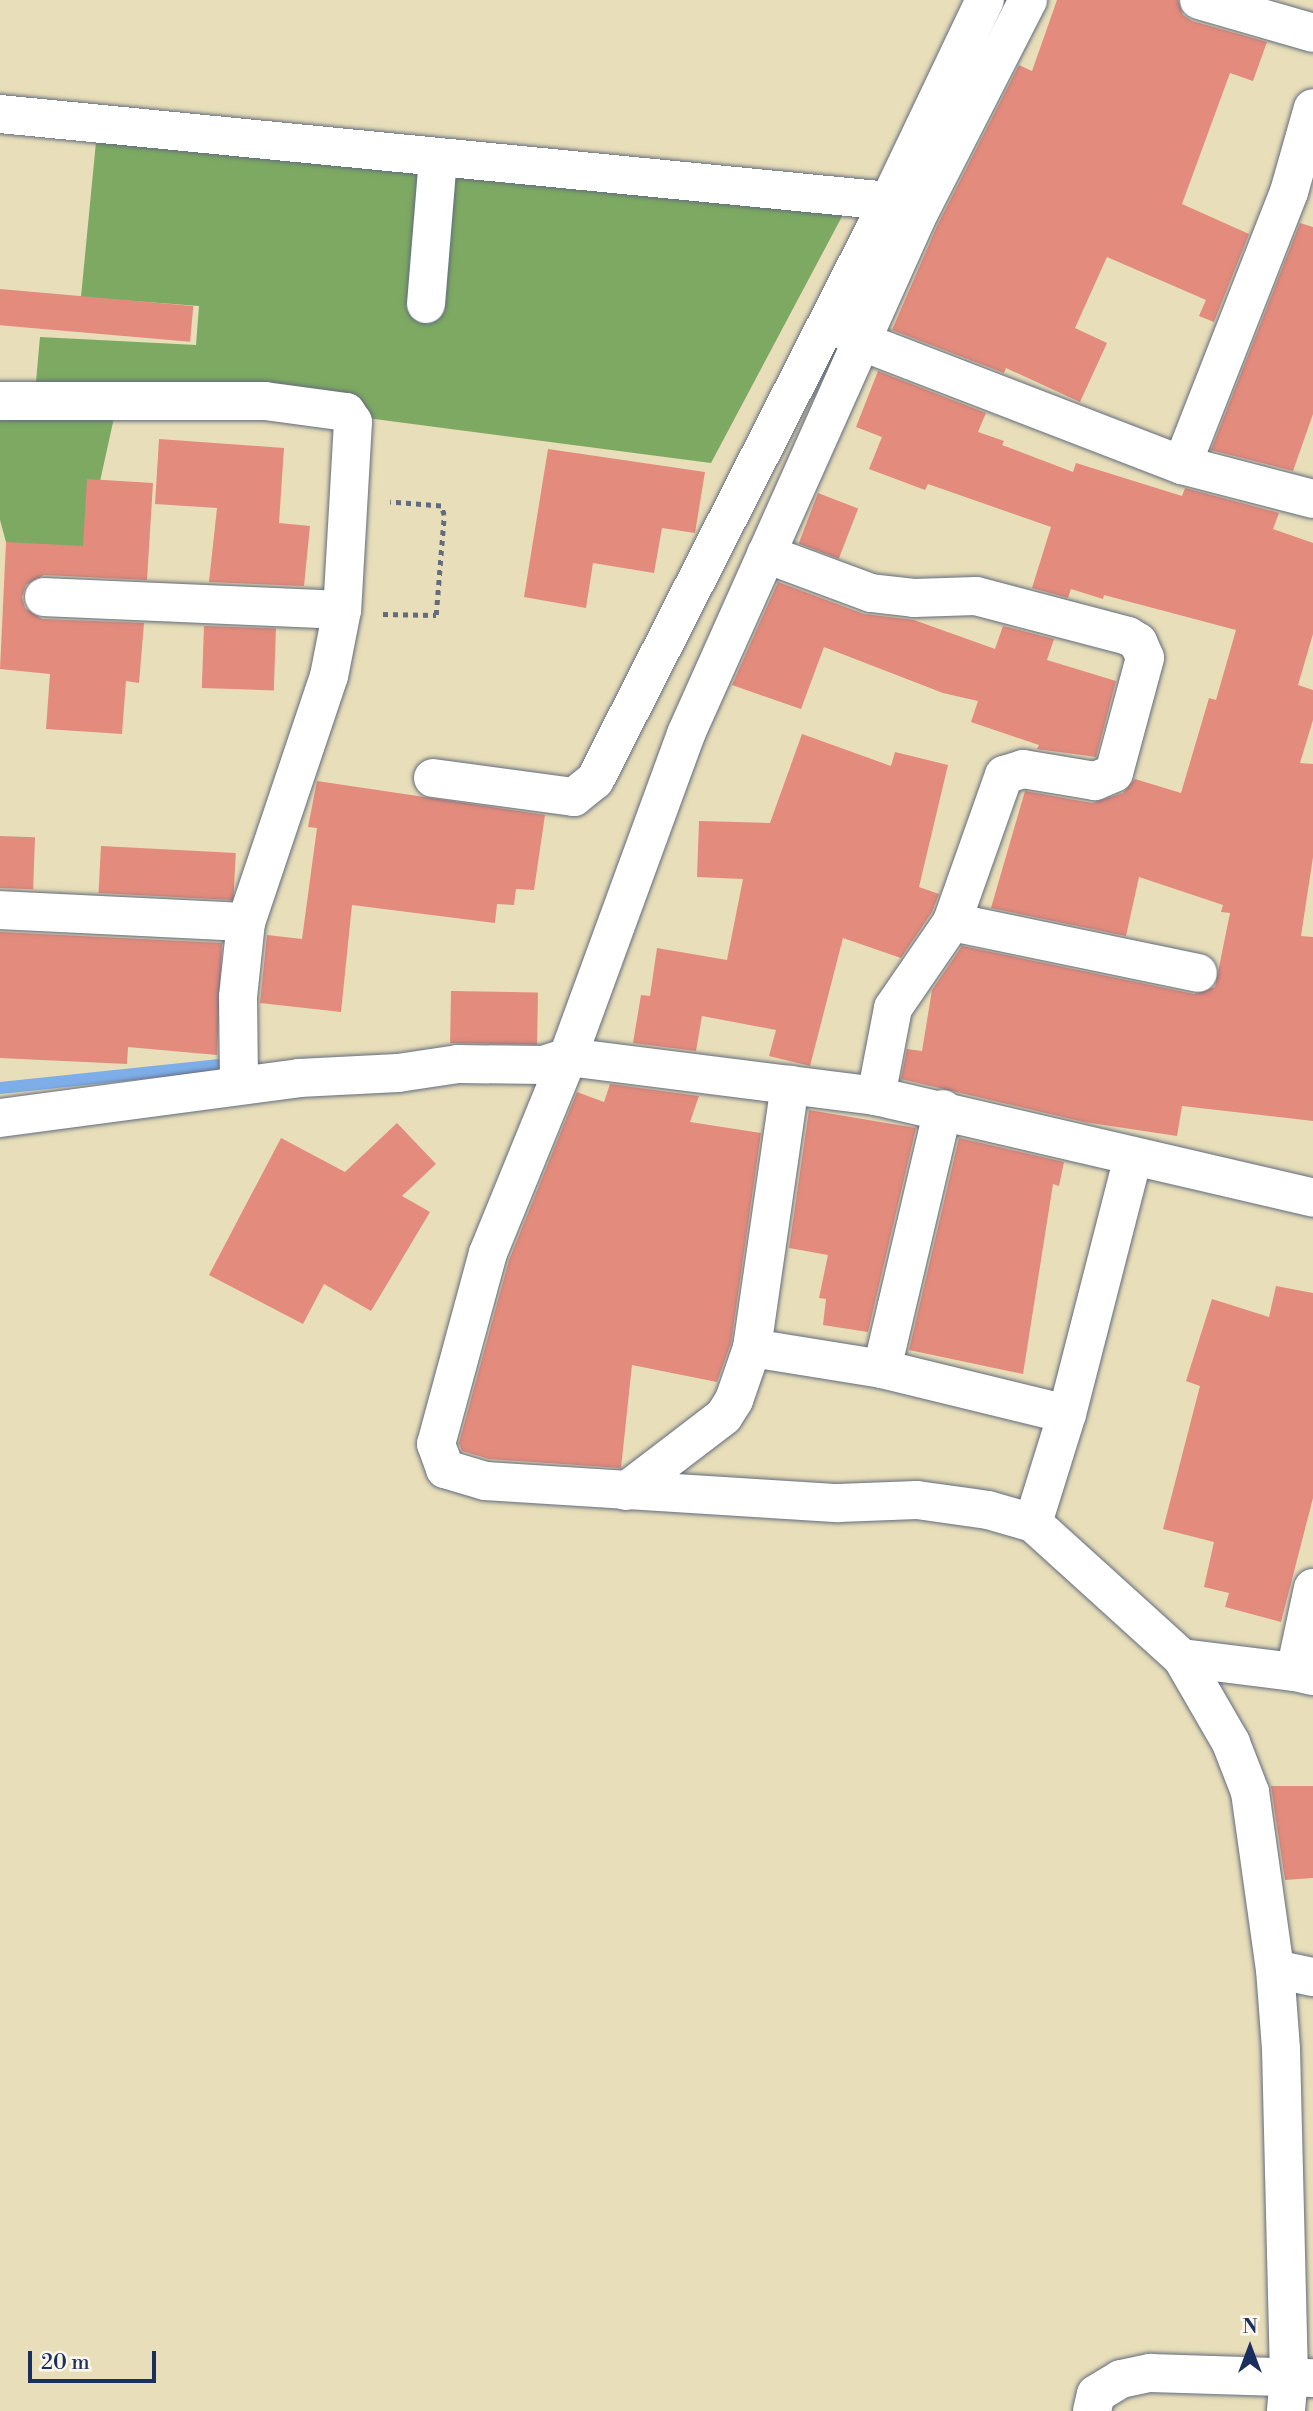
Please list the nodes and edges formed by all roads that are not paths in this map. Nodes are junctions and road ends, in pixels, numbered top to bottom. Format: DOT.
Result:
graph roads {
  1 [pos="985,0"];
  2 [pos="1028,0"];
  3 [pos="1199,0"];
  4 [pos="1313,33"];
  5 [pos="1313,108"];
  6 [pos="0,114"];
  7 [pos="439,157"];
  8 [pos="1301,196"];
  9 [pos="902,208"];
  10 [pos="426,304"];
  11 [pos="846,331"];
  12 [pos="0,401"];
  13 [pos="1182,466"];
  14 [pos="1313,499"];
  15 [pos="756,532"];
  16 [pos="44,597"];
  17 [pos="693,598"];
  18 [pos="342,610"];
  19 [pos="734,620"];
  20 [pos="655,732"];
  21 [pos="433,778"];
  22 [pos="0,909"];
  23 [pos="246,922"];
  24 [pos="952,922"];
  25 [pos="1198,973"];
  26 [pos="568,1057"];
  27 [pos="239,1085"];
  28 [pos="790,1085"];
  29 [pos="876,1096"];
  30 [pos="943,1109"];
  31 [pos="0,1118"];
  32 [pos="1133,1157"];
  33 [pos="1313,1198"];
  34 [pos="752,1348"];
  35 [pos="882,1369"];
  36 [pos="1067,1414"];
  37 [pos="626,1491"];
  38 [pos="1033,1523"];
  39 [pos="1313,1588"];
  40 [pos="1182,1658"];
  41 [pos="1304,1674"];
  42 [pos="1275,1969"];
  43 [pos="1313,1977"];
  44 [pos="1296,2388"];
  45 [pos="1092,2411"];
  1 -- 9 [label="street"];
  2 -- 9 [label="street"];
  3 -- 4 [label="street"];
  5 -- 8 [label="street"];
  6 -- 7 [label="street"];
  7 -- 9 [label="street"];
  7 -- 10 [label="street"];
  8 -- 13 [label="street"];
  9 -- 11 [label="street"];
  11 -- 13 [label="street"];
  11 -- 15 [label="street"];
  12 -- 18 [label="street"];
  13 -- 14 [label="street"];
  15 -- 17 [label="street"];
  15 -- 19 [label="street"];
  15 -- 24 [label="street"];
  16 -- 18 [label="street"];
  17 -- 19 [label="street"];
  17 -- 20 [label="street"];
  18 -- 23 [label="street"];
  19 -- 20 [label="street"];
  20 -- 21 [label="street"];
  20 -- 26 [label="street"];
  22 -- 23 [label="street"];
  23 -- 27 [label="street"];
  24 -- 25 [label="street"];
  24 -- 29 [label="street"];
  26 -- 27 [label="street"];
  26 -- 28 [label="street"];
  26 -- 37 [label="street"];
  27 -- 31 [label="street"];
  28 -- 29 [label="street"];
  28 -- 34 [label="street"];
  29 -- 30 [label="street"];
  30 -- 32 [label="street"];
  30 -- 35 [label="street"];
  32 -- 33 [label="street"];
  32 -- 36 [label="street"];
  34 -- 35 [label="street"];
  34 -- 37 [label="street"];
  35 -- 36 [label="street"];
  36 -- 38 [label="street"];
  37 -- 38 [label="street"];
  38 -- 40 [label="street"];
  39 -- 41 [label="street"];
  40 -- 41 [label="street"];
  40 -- 42 [label="street"];
  42 -- 43 [label="street"];
  42 -- 44 [label="street"];
  44 -- 45 [label="street"];
}
